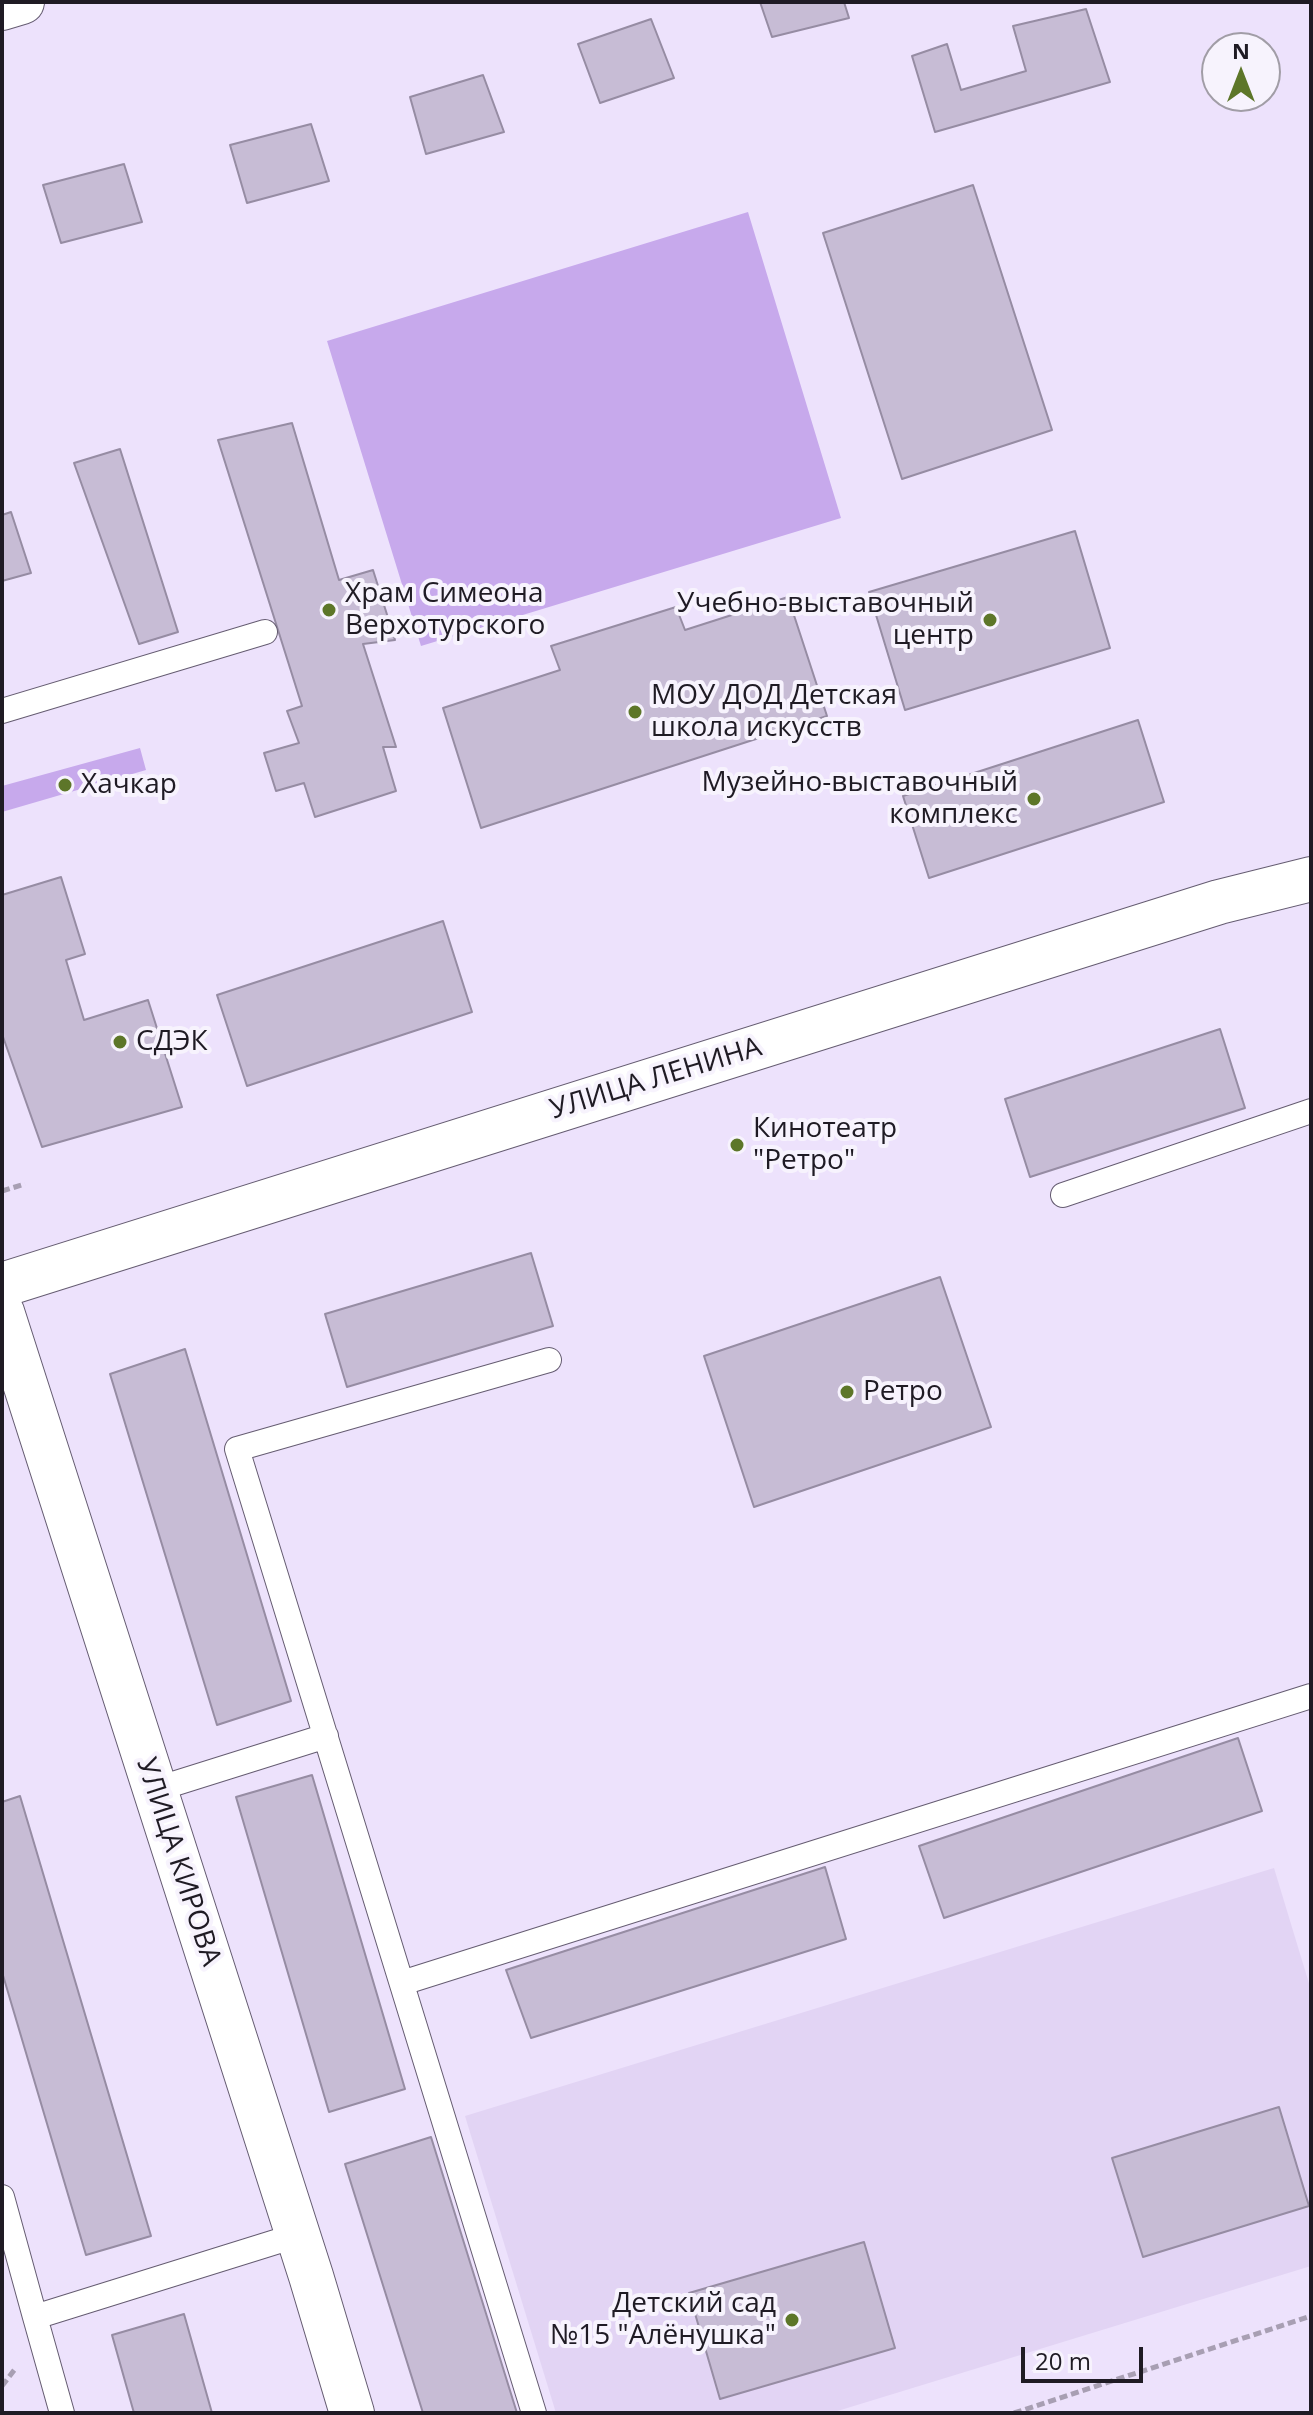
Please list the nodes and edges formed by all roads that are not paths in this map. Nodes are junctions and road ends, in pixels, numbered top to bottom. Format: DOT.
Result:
graph roads {
  1 [pos="22,2"];
  2 [pos="2,8"];
  3 [pos="265,632"];
  4 [pos="2,711"];
  5 [pos="1311,856"];
  6 [pos="1311,879"];
  7 [pos="1311,1111"];
  8 [pos="1063,1195"];
  9 [pos="2,1258"];
  10 [pos="2,1285"];
  11 [pos="2,1312"];
  12 [pos="549,1360"];
  13 [pos="1311,1696"];
  14 [pos="326,1736"];
  15 [pos="154,1790"];
  16 [pos="402,1983"];
  17 [pos="2,2197"];
  18 [pos="298,2235"];
  19 [pos="35,2317"];
  20 [pos="62,2413"];
  21 [pos="352,2413"];
  22 [pos="534,2413"];
  1 -- 2 [label="main road"];
  3 -- 4 [label="lane"];
  5 -- 9 [label="main road"];
  6 -- 10 [label="main road, УЛИЦА ЛЕНИНА"];
  7 -- 8 [label="lane"];
  11 -- 15 [label="main road, УЛИЦА КИРОВА"];
  12 -- 14 [label="lane"];
  13 -- 16 [label="lane"];
  14 -- 15 [label="lane"];
  14 -- 16 [label="lane"];
  15 -- 18 [label="main road, УЛИЦА КИРОВА"];
  16 -- 22 [label="lane"];
  17 -- 19 [label="lane"];
  18 -- 19 [label="lane"];
  18 -- 21 [label="main road, УЛИЦА КИРОВА"];
  19 -- 20 [label="lane"];
}
